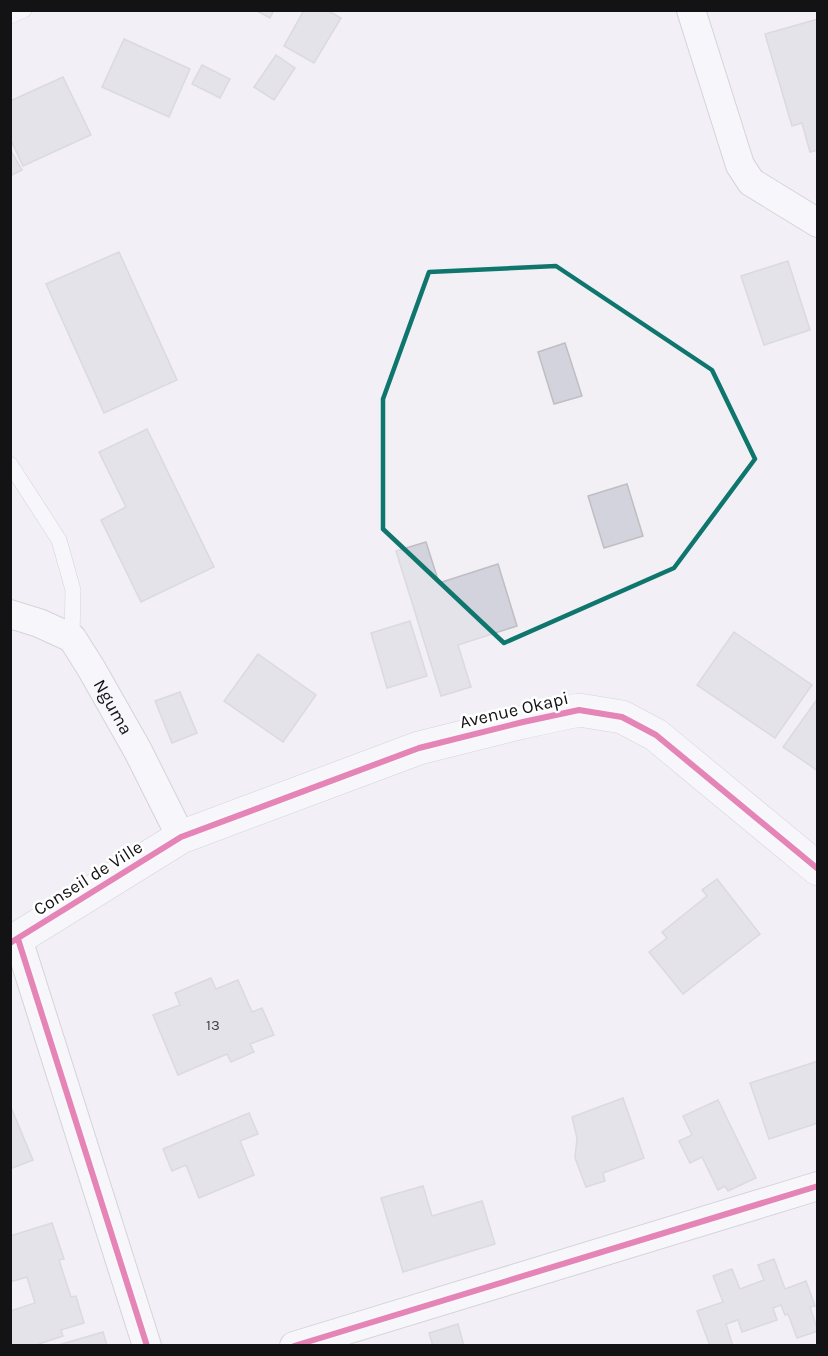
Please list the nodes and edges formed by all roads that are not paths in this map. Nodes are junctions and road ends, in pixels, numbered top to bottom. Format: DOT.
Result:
graph roads {
  1 [pos="24,10"];
  2 [pos="691,10"];
  3 [pos="10,16"];
  4 [pos="818,223"];
  5 [pos="10,464"];
  6 [pos="10,614"];
  7 [pos="72,638"];
  8 [pos="181,837"];
  9 [pos="818,869"];
  10 [pos="14,941"];
  11 [pos="818,1186"];
  12 [pos="147,1346"];
  13 [pos="294,1346"];
  1 -- 3 [label="lane"];
  2 -- 4 [label="street"];
  5 -- 7 [label="lane"];
  6 -- 7 [label="street"];
  7 -- 8 [label="street, Nguma"];
  8 -- 9 [label="street, Avenue Okapi"];
  8 -- 10 [label="street, Conseil de Ville"];
  10 -- 12 [label="street"];
  11 -- 13 [label="street"];
}
